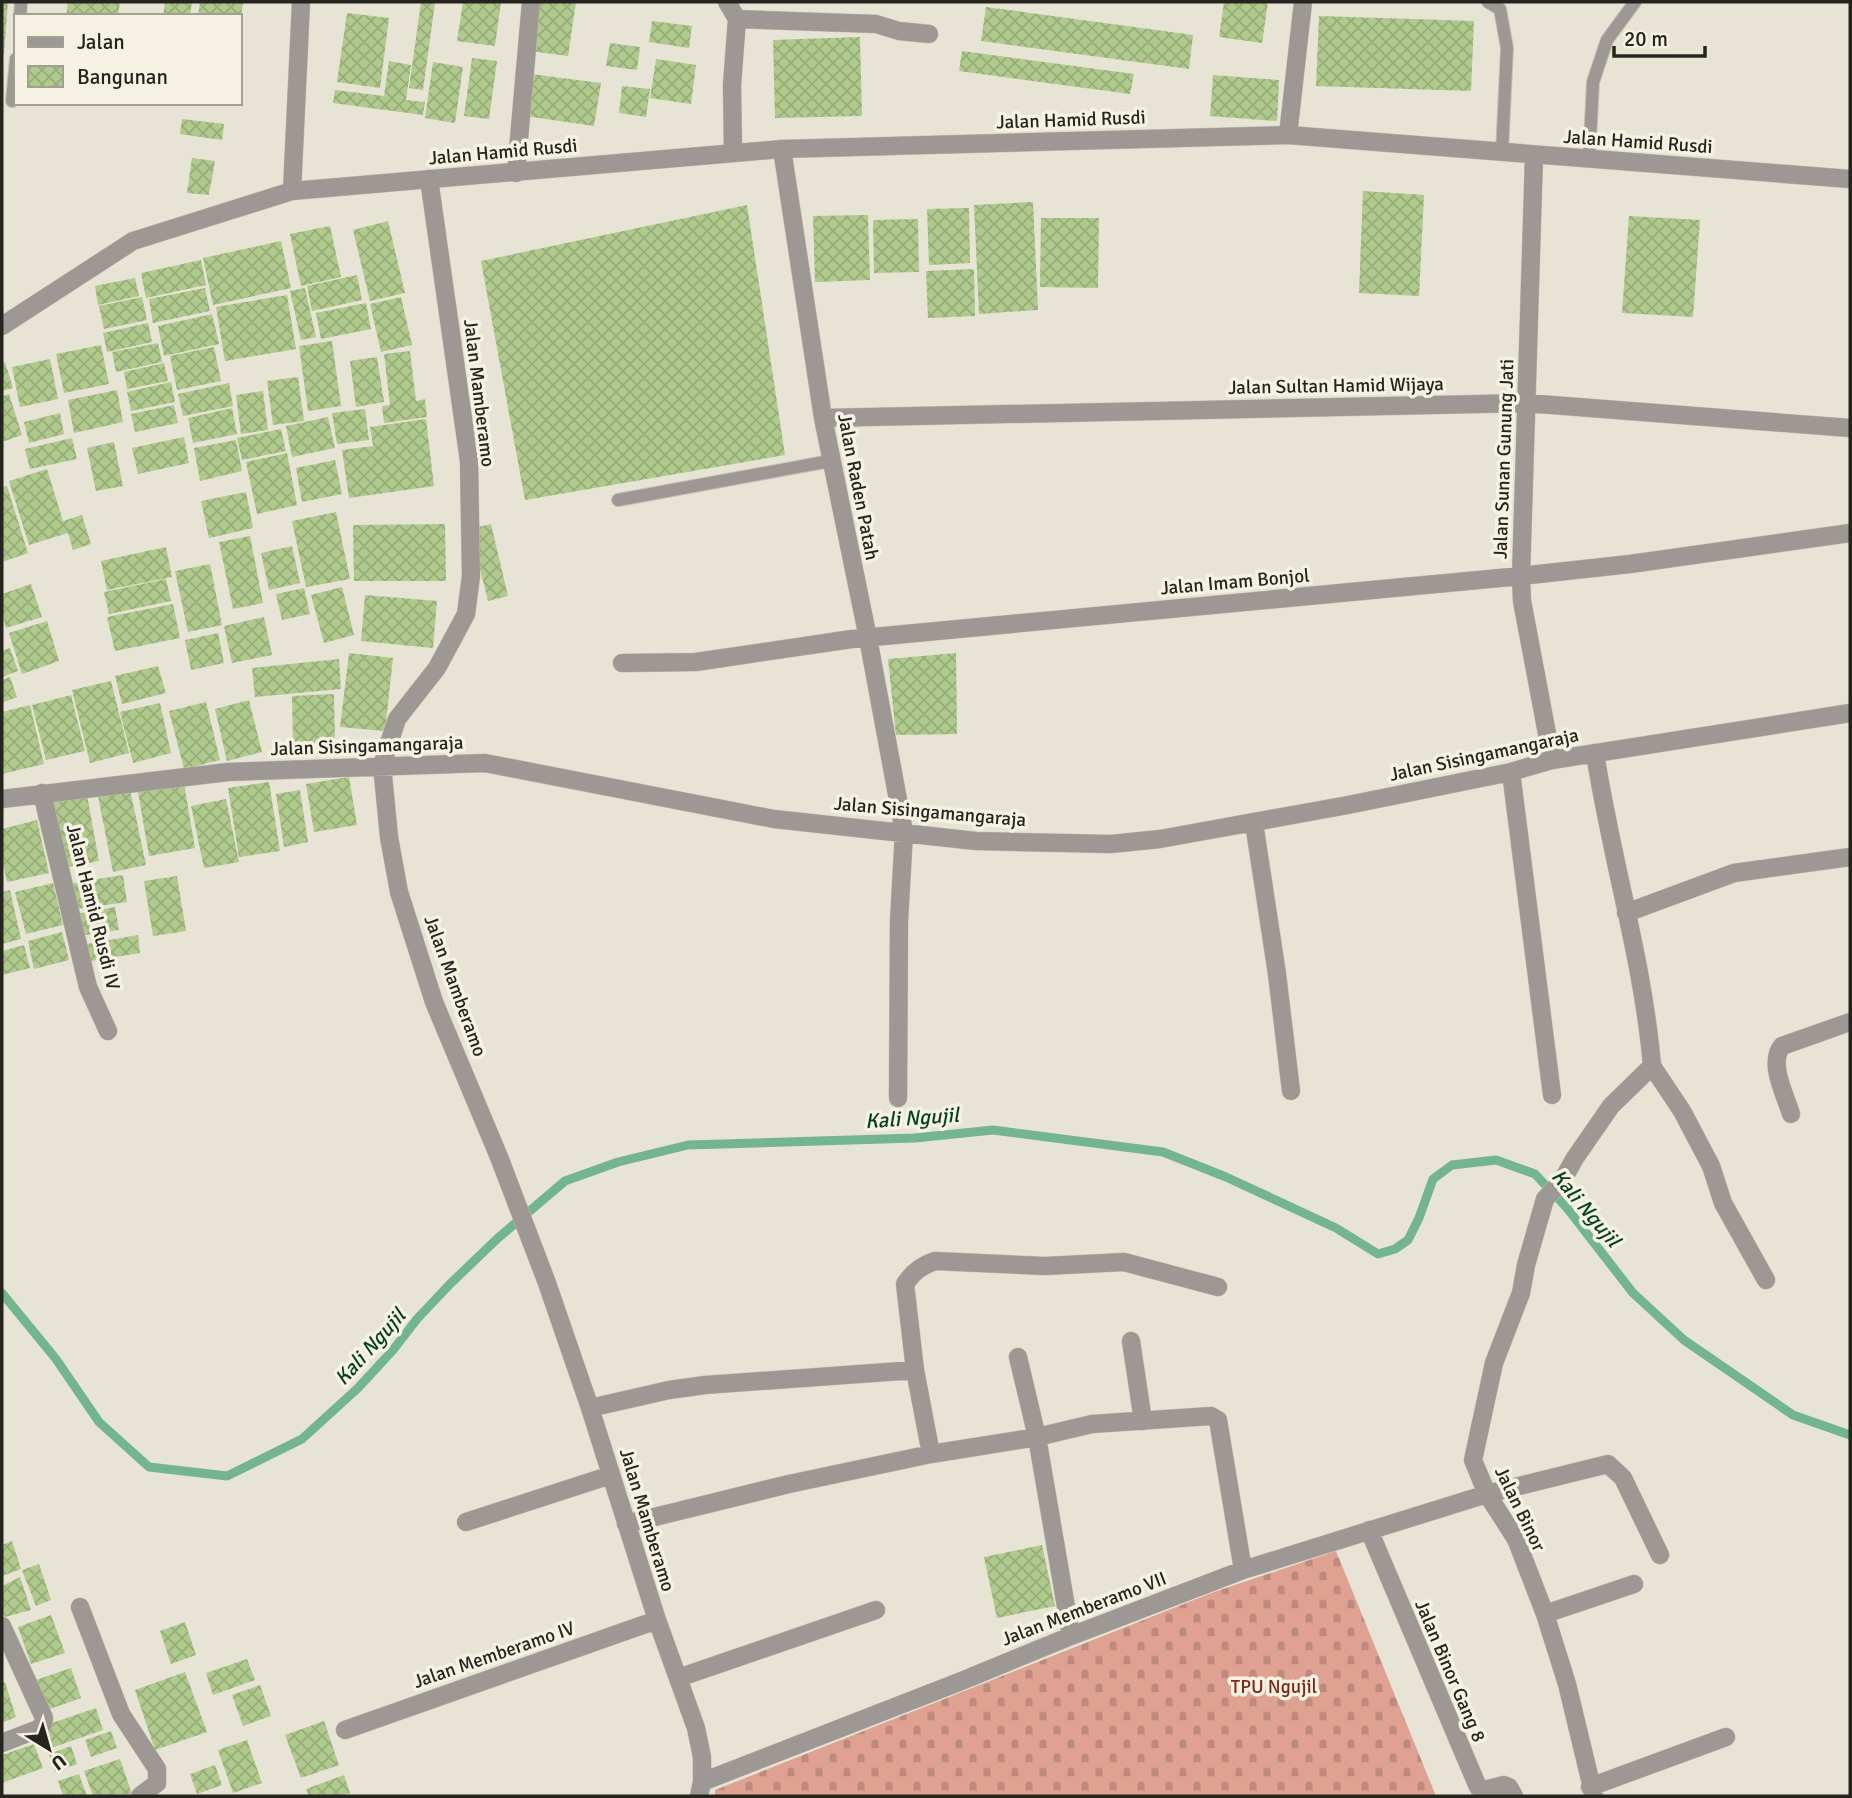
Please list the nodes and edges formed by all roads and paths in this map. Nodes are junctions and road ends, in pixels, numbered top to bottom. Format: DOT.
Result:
graph roads {
  1 [pos="301,2"];
  2 [pos="531,2"];
  3 [pos="727,2"];
  4 [pos="1303,2"];
  5 [pos="1488,2"];
  6 [pos="1634,2"];
  7 [pos="737,19"];
  8 [pos="929,34"];
  9 [pos="14,80"];
  10 [pos="12,101"];
  11 [pos="1288,135"];
  12 [pos="782,149"];
  13 [pos="733,152"];
  14 [pos="1502,152"];
  15 [pos="1534,156"];
  16 [pos="1589,160"];
  17 [pos="516,173"];
  18 [pos="1850,178"];
  19 [pos="429,179"];
  20 [pos="292,191"];
  21 [pos="2,326"];
  22 [pos="1526,403"];
  23 [pos="822,418"];
  24 [pos="1850,428"];
  25 [pos="830,461"];
  26 [pos="618,500"];
  27 [pos="1850,533"];
  28 [pos="1521,576"];
  29 [pos="868,638"];
  30 [pos="622,663"];
  31 [pos="1850,713"];
  32 [pos="1595,753"];
  33 [pos="1552,760"];
  34 [pos="382,765"];
  35 [pos="1511,772"];
  36 [pos="42,793"];
  37 [pos="2,799"];
  38 [pos="1254,823"];
  39 [pos="904,832"];
  40 [pos="1850,857"];
  41 [pos="1626,913"];
  42 [pos="1850,1022"];
  43 [pos="108,1031"];
  44 [pos="1652,1066"];
  45 [pos="1291,1091"];
  46 [pos="1552,1095"];
  47 [pos="898,1098"];
  48 [pos="1791,1114"];
  49 [pos="1766,1280"];
  50 [pos="1218,1287"];
  51 [pos="1131,1341"];
  52 [pos="1018,1357"];
  53 [pos="915,1370"];
  54 [pos="590,1408"];
  55 [pos="1143,1421"];
  56 [pos="1037,1437"];
  57 [pos="931,1454"];
  58 [pos="611,1475"];
  59 [pos="1487,1494"];
  60 [pos="466,1522"];
  61 [pos="626,1524"];
  62 [pos="1369,1530"];
  63 [pos="1660,1555"];
  64 [pos="1243,1570"];
  65 [pos="1634,1584"];
  66 [pos="80,1607"];
  67 [pos="876,1610"];
  68 [pos="1545,1614"];
  69 [pos="657,1620"];
  70 [pos="2,1626"];
  71 [pos="1071,1636"];
  72 [pos="678,1678"];
  73 [pos="345,1730"];
  74 [pos="1726,1737"];
  75 [pos="2,1743"];
  76 [pos="699,1792"];
  77 [pos="1592,1792"];
  78 [pos="140,1796"];
  79 [pos="1514,1796"];
  1 -- 20 [label="street"];
  2 -- 17 [label="street"];
  3 -- 7 [label="street"];
  4 -- 11 [label="street"];
  5 -- 14 [label="lane"];
  6 -- 16 [label="lane"];
  7 -- 8 [label="street"];
  7 -- 13 [label="street"];
  9 -- 10 [label="lane"];
  11 -- 12 [label="street, Jalan Hamid Rusdi"];
  11 -- 14 [label="street, Jalan Hamid Rusdi"];
  12 -- 13 [label="street, Jalan Hamid Rusdi"];
  12 -- 23 [label="street, Jalan Raden Patah"];
  13 -- 17 [label="street, Jalan Hamid Rusdi"];
  14 -- 15 [label="street, Jalan Hamid Rusdi"];
  15 -- 16 [label="street, Jalan Hamid Rusdi"];
  15 -- 22 [label="street, Jalan Sunan Gunung Jati"];
  16 -- 18 [label="street, Jalan Hamid Rusdi"];
  17 -- 19 [label="street, Jalan Hamid Rusdi"];
  19 -- 20 [label="street, Jalan Hamid Rusdi"];
  19 -- 34 [label="street, Jalan Mamberamo"];
  20 -- 21 [label="street, Jalan Hamid Rusdi"];
  22 -- 23 [label="street, Jalan Sultan Hamid Wijaya"];
  22 -- 24 [label="street, Jalan Sultan Hamid Wijaya"];
  22 -- 28 [label="street, Jalan Sunan Gunung Jati"];
  23 -- 25 [label="street, Jalan Raden Patah"];
  25 -- 26 [label="lane"];
  25 -- 29 [label="street, Jalan Raden Patah"];
  27 -- 28 [label="street, Jalan Imam Bonjol"];
  28 -- 29 [label="street, Jalan Imam Bonjol"];
  28 -- 33 [label="street, Jalan Sunan Gunung Jati"];
  29 -- 30 [label="street, Jalan Imam Bonjol"];
  29 -- 39 [label="street, Jalan Raden Patah"];
  31 -- 32 [label="street, Jalan Sisingamangaraja"];
  32 -- 33 [label="street, Jalan Sisingamangaraja"];
  32 -- 41 [label="street"];
  33 -- 35 [label="street, Jalan Sisingamangaraja"];
  34 -- 36 [label="street, Jalan Sisingamangaraja"];
  34 -- 39 [label="street, Jalan Sisingamangaraja"];
  34 -- 54 [label="street, Jalan Mamberamo"];
  35 -- 38 [label="street, Jalan Sisingamangaraja"];
  35 -- 46 [label="street"];
  36 -- 37 [label="street, Jalan Sisingamangaraja"];
  36 -- 43 [label="street, Jalan Hamid Rusdi IV"];
  38 -- 39 [label="street, Jalan Sisingamangaraja"];
  38 -- 45 [label="street"];
  39 -- 47 [label="street, Jalan Raden Patah"];
  40 -- 41 [label="street"];
  41 -- 44 [label="street"];
  42 -- 48 [label="street"];
  44 -- 49 [label="street"];
  44 -- 59 [label="street, Jalan Binor"];
  50 -- 53 [label="street"];
  51 -- 55 [label="street"];
  52 -- 56 [label="street"];
  53 -- 54 [label="street"];
  53 -- 57 [label="street"];
  54 -- 58 [label="street, Jalan Mamberamo"];
  55 -- 56 [label="street"];
  55 -- 64 [label="street"];
  56 -- 57 [label="street"];
  56 -- 71 [label="street"];
  57 -- 61 [label="street"];
  58 -- 60 [label="street"];
  58 -- 61 [label="street, Jalan Mamberamo"];
  59 -- 62 [label="street, Jalan Memberamo VII"];
  59 -- 63 [label="street, Jalan Memberamo VII"];
  59 -- 68 [label="street, Jalan Binor"];
  61 -- 69 [label="street, Jalan Mamberamo"];
  62 -- 64 [label="street, Jalan Memberamo VII"];
  62 -- 79 [label="street, Jalan Binor Gang 8"];
  64 -- 71 [label="street, Jalan Memberamo VII"];
  65 -- 68 [label="street"];
  66 -- 78 [label="street"];
  67 -- 72 [label="street"];
  68 -- 77 [label="street, Jalan Binor"];
  69 -- 72 [label="street, Jalan Mamberamo"];
  69 -- 73 [label="street, Jalan Memberamo IV"];
  70 -- 75 [label="street"];
  71 -- 76 [label="street, Jalan Memberamo VII"];
  72 -- 76 [label="street, Jalan Mamberamo"];
  74 -- 77 [label="street"];
}
